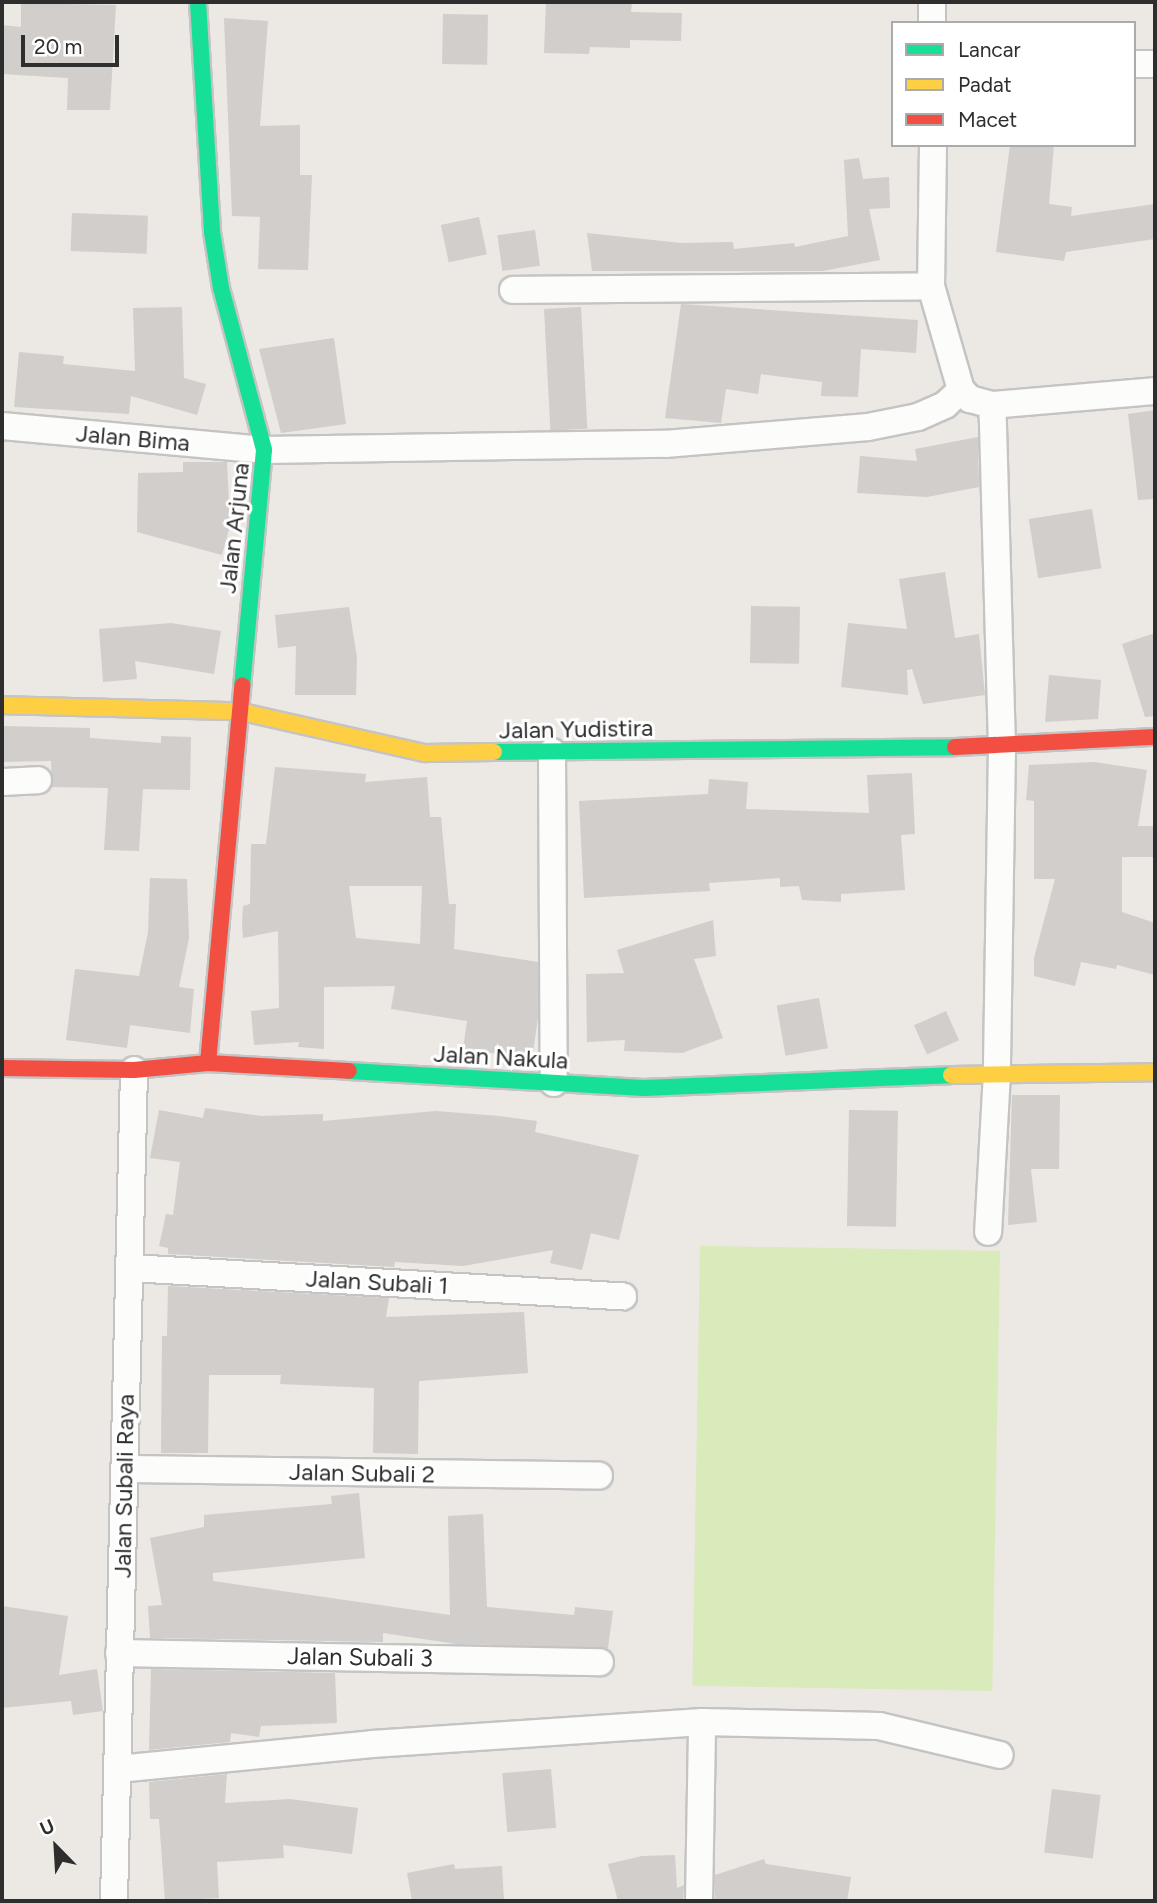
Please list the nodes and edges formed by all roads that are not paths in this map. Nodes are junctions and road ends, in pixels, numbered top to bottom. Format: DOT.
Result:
graph roads {
  1 [pos="198,2"];
  2 [pos="932,2"];
  3 [pos="932,21"];
  4 [pos="1136,64"];
  5 [pos="1155,64"];
  6 [pos="933,147"];
  7 [pos="931,286"];
  8 [pos="513,290"];
  9 [pos="961,390"];
  10 [pos="1155,391"];
  11 [pos="992,405"];
  12 [pos="2,426"];
  13 [pos="264,450"];
  14 [pos="2,705"];
  15 [pos="238,711"];
  16 [pos="1155,737"];
  17 [pos="1002,746"];
  18 [pos="552,752"];
  19 [pos="38,780"];
  20 [pos="2,782"];
  21 [pos="208,1063"];
  22 [pos="2,1068"];
  23 [pos="134,1070"];
  24 [pos="1155,1072"];
  25 [pos="997,1073"];
  26 [pos="554,1083"];
  27 [pos="988,1232"];
  28 [pos="130,1268"];
  29 [pos="623,1296"];
  30 [pos="126,1469"];
  31 [pos="599,1476"];
  32 [pos="119,1653"];
  33 [pos="600,1662"];
  34 [pos="702,1722"];
  35 [pos="1000,1755"];
  36 [pos="118,1769"];
  37 [pos="114,1901"];
  38 [pos="699,1901"];
  1 -- 13 [label="street, Jalan Arjuna"];
  2 -- 3 [label="street"];
  4 -- 5 [label="street"];
  6 -- 7 [label="street"];
  7 -- 8 [label="street"];
  7 -- 9 [label="street"];
  9 -- 11 [label="street"];
  9 -- 13 [label="street, Jalan Bima"];
  10 -- 11 [label="street"];
  11 -- 17 [label="street"];
  12 -- 13 [label="street, Jalan Bima"];
  13 -- 15 [label="street, Jalan Arjuna"];
  14 -- 15 [label="street, Jalan Yudistira"];
  15 -- 18 [label="street, Jalan Yudistira"];
  15 -- 21 [label="street, Jalan Arjuna"];
  16 -- 17 [label="street, Jalan Yudistira"];
  17 -- 18 [label="street, Jalan Yudistira"];
  17 -- 25 [label="street"];
  18 -- 26 [label="street"];
  19 -- 20 [label="street"];
  21 -- 23 [label="street, Jalan Nakula"];
  21 -- 26 [label="street, Jalan Nakula"];
  22 -- 23 [label="street, Jalan Nakula"];
  23 -- 28 [label="street, Jalan Subali Raya"];
  24 -- 25 [label="street, Jalan Nakula"];
  25 -- 26 [label="street, Jalan Nakula"];
  25 -- 27 [label="street"];
  28 -- 29 [label="street, Jalan Subali 1"];
  28 -- 30 [label="street, Jalan Subali Raya"];
  30 -- 31 [label="street, Jalan Subali 2"];
  30 -- 32 [label="street, Jalan Subali Raya"];
  32 -- 33 [label="street, Jalan Subali 3"];
  32 -- 36 [label="street, Jalan Subali Raya"];
  34 -- 35 [label="street"];
  34 -- 36 [label="street"];
  34 -- 38 [label="street"];
  36 -- 37 [label="street, Jalan Subali Raya"];
}
